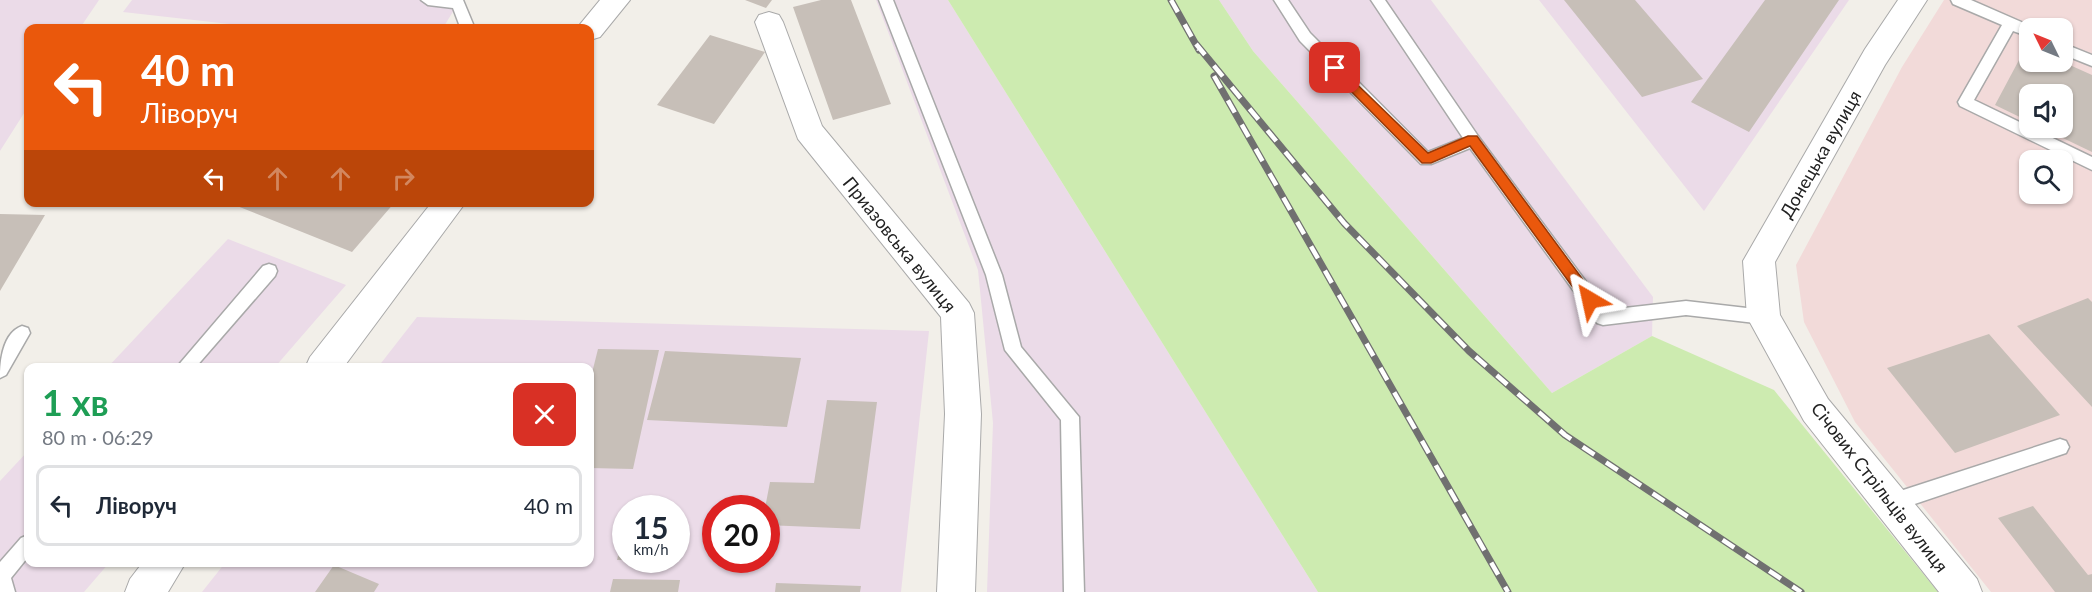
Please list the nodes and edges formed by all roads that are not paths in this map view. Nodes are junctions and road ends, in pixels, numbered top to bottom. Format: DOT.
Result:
graph roads {
  1 [pos="428,0"];
  2 [pos="616,0"];
  3 [pos="886,0"];
  4 [pos="1281,0"];
  5 [pos="1378,0"];
  6 [pos="1913,0"];
  7 [pos="1958,0"];
  8 [pos="769,22"];
  9 [pos="466,24"];
  10 [pos="2010,24"];
  11 [pos="594,25"];
  12 [pos="2019,28"];
  13 [pos="2073,53"];
  14 [pos="2092,61"];
  15 [pos="1473,140"];
  16 [pos="2092,164"];
  17 [pos="447,207"];
  18 [pos="269,271"];
  19 [pos="1764,317"];
  20 [pos="22,333"];
  21 [pos="188,363"];
  22 [pos="326,363"];
  23 [pos="0,370"];
  24 [pos="2060,447"];
  25 [pos="1891,503"];
  26 [pos="24,549"];
  27 [pos="163,567"];
  28 [pos="5,592"];
  29 [pos="144,592"];
  30 [pos="956,592"];
  31 [pos="1074,592"];
  32 [pos="1963,592"];
  1 -- 9 [label="lane"];
  2 -- 11 [label="street"];
  3 -- 31 [label="lane"];
  4 -- 15 [label="lane"];
  5 -- 15 [label="lane"];
  6 -- 19 [label="street, Донецька вулиця"];
  7 -- 10 [label="lane"];
  8 -- 30 [label="street, Приазовська вулиця"];
  10 -- 12 [label="lane"];
  10 -- 16 [label="lane"];
  13 -- 14 [label="lane"];
  15 -- 19 [label="lane"];
  17 -- 22 [label="street"];
  18 -- 21 [label="lane"];
  19 -- 25 [label="street, Січових Стрільців вулиця"];
  20 -- 23 [label="lane"];
  24 -- 25 [label="lane"];
  25 -- 32 [label="street, Січових Стрільців вулиця"];
  26 -- 28 [label="lane"];
  27 -- 29 [label="street"];
}
